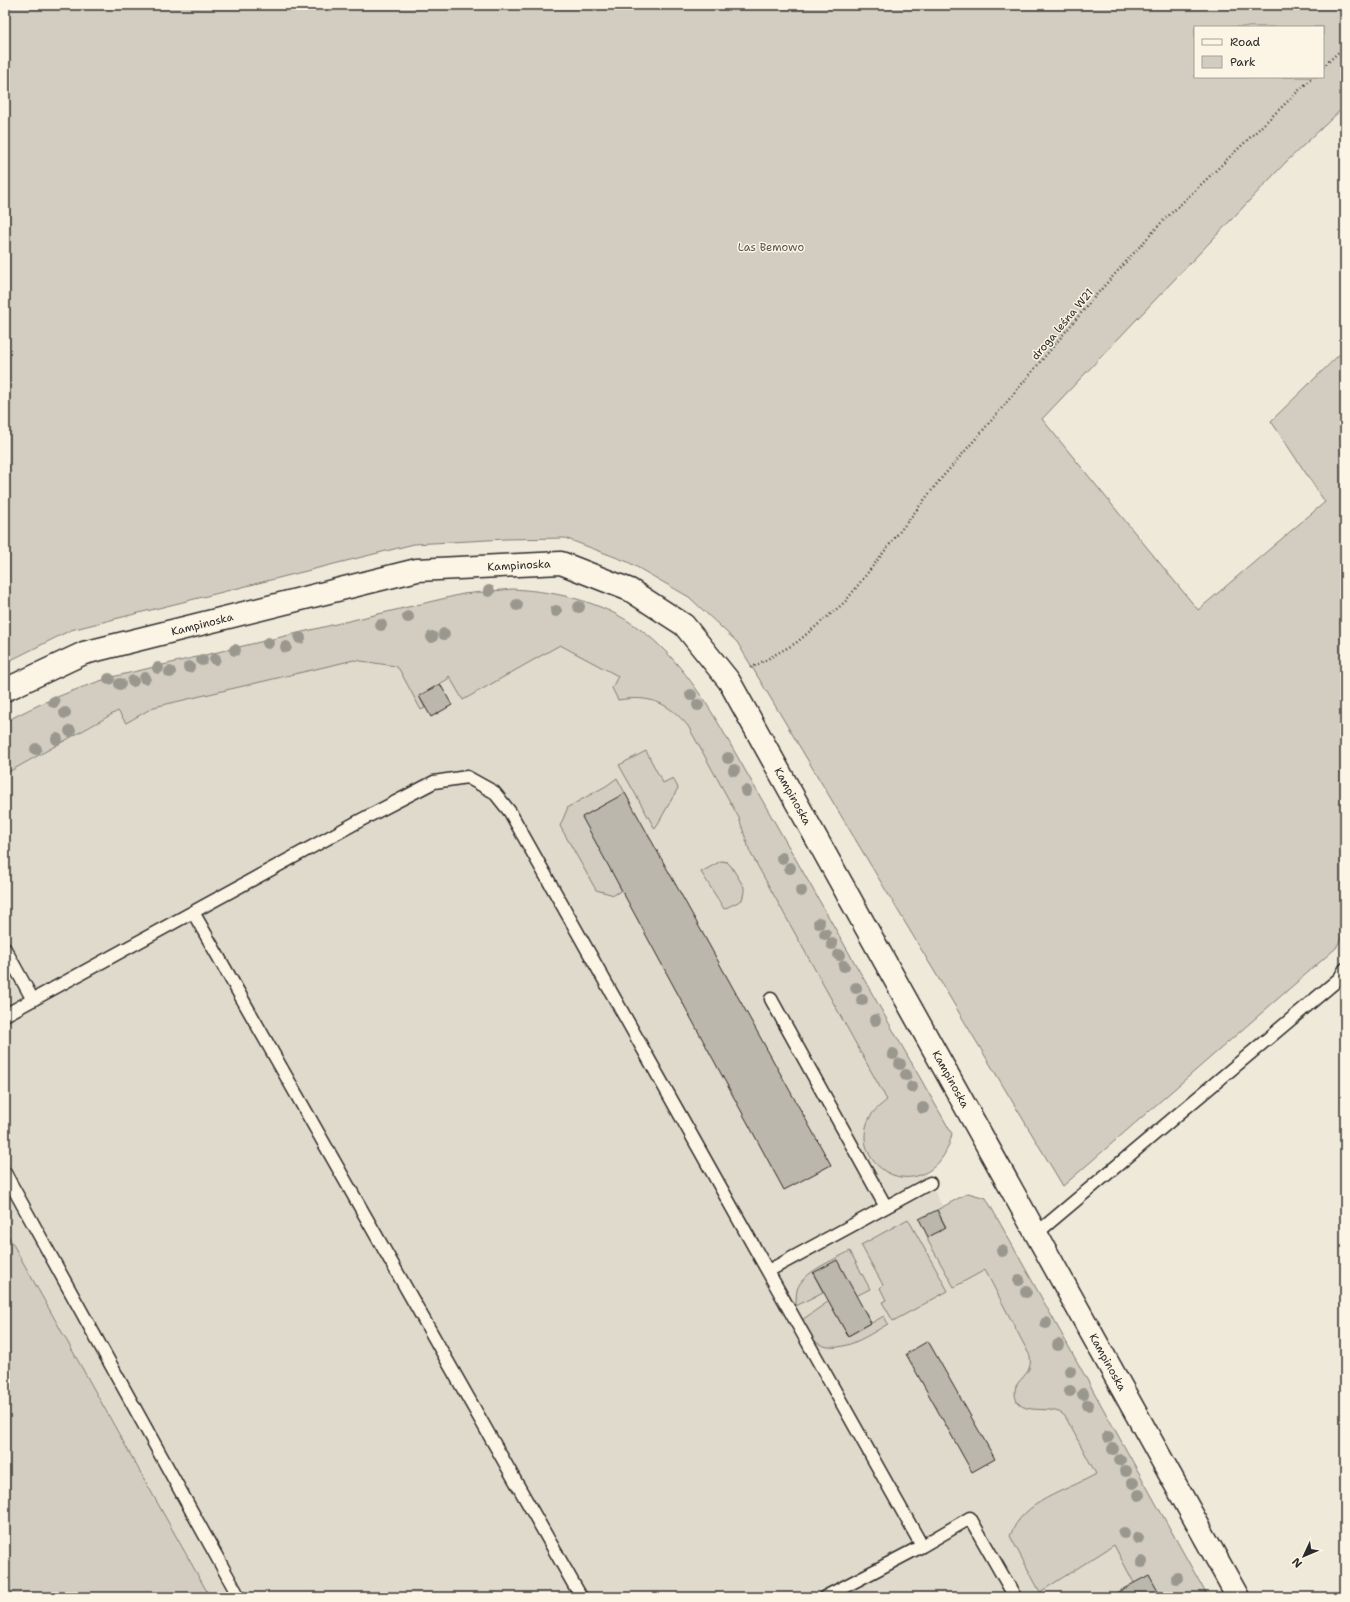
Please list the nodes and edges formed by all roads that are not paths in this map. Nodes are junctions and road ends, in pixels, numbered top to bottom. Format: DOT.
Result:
graph roads {
  1 [pos="5,690"];
  2 [pos="193,912"];
  3 [pos="5,949"];
  4 [pos="1345,969"];
  5 [pos="771,999"];
  6 [pos="33,1000"];
  7 [pos="5,1015"];
  8 [pos="5,1173"];
  9 [pos="930,1183"];
  10 [pos="886,1207"];
  11 [pos="1037,1232"];
  12 [pos="768,1271"];
  13 [pos="922,1546"];
  14 [pos="239,1597"];
  15 [pos="581,1597"];
  16 [pos="825,1597"];
  17 [pos="1015,1597"];
  18 [pos="1238,1597"];
  1 -- 11 [label="street, Kampinoska"];
  2 -- 6 [label="lane"];
  2 -- 12 [label="lane"];
  2 -- 15 [label="lane"];
  3 -- 6 [label="lane"];
  4 -- 11 [label="lane"];
  5 -- 10 [label="lane"];
  6 -- 7 [label="lane"];
  8 -- 14 [label="lane"];
  9 -- 10 [label="lane"];
  10 -- 12 [label="lane"];
  11 -- 18 [label="street, Kampinoska"];
  12 -- 13 [label="lane"];
  13 -- 16 [label="lane"];
  13 -- 17 [label="lane"];
}
